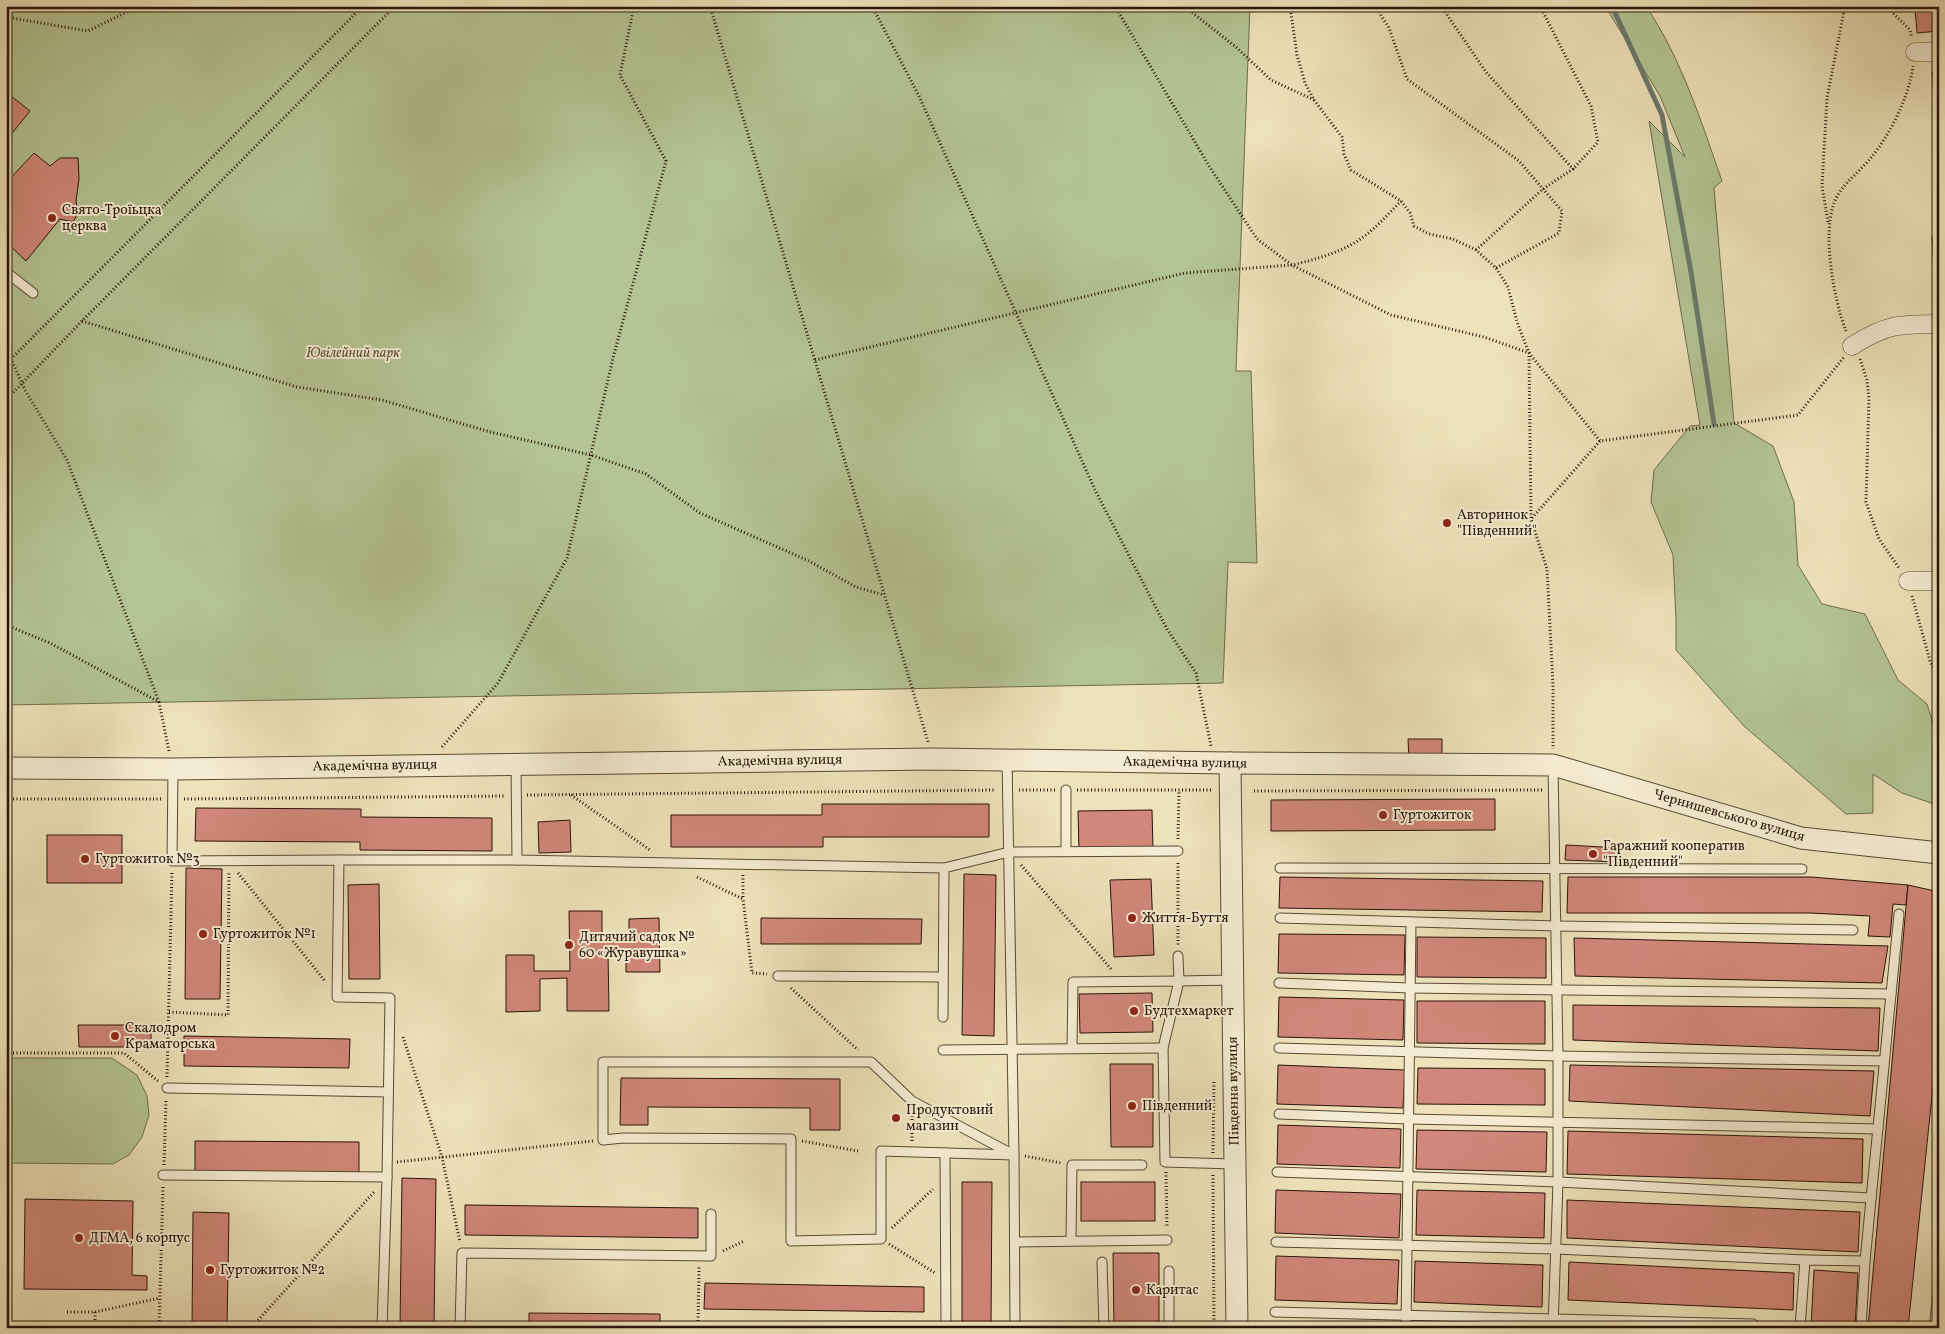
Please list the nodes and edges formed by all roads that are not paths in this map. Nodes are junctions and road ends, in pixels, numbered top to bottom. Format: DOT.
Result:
graph roads {
  1 [pos="1915,52"];
  2 [pos="1939,52"];
  3 [pos="6,272"];
  4 [pos="33,293"];
  5 [pos="1939,324"];
  6 [pos="1852,346"];
  7 [pos="1908,581"];
  8 [pos="1939,581"];
  9 [pos="1007,760"];
  10 [pos="1223,763"];
  11 [pos="516,764"];
  12 [pos="1554,765"];
  13 [pos="6,768"];
  14 [pos="173,769"];
  15 [pos="1066,790"];
  16 [pos="1066,851"];
  17 [pos="1178,851"];
  18 [pos="1009,852"];
  19 [pos="1939,854"];
  20 [pos="339,860"];
  21 [pos="517,860"];
  22 [pos="944,868"];
  23 [pos="1280,868"];
  24 [pos="1556,869"];
  25 [pos="1802,869"];
  26 [pos="1900,914"];
  27 [pos="1280,918"];
  28 [pos="1411,922"];
  29 [pos="1556,926"];
  30 [pos="1852,930"];
  31 [pos="1178,956"];
  32 [pos="778,976"];
  33 [pos="942,977"];
  34 [pos="1233,980"];
  35 [pos="1179,981"];
  36 [pos="1279,983"];
  37 [pos="1410,988"];
  38 [pos="1556,990"];
  39 [pos="1891,994"];
  40 [pos="943,1017"];
  41 [pos="1012,1048"];
  42 [pos="1072,1048"];
  43 [pos="1163,1048"];
  44 [pos="1279,1048"];
  45 [pos="943,1050"];
  46 [pos="1410,1052"];
  47 [pos="1558,1056"];
  48 [pos="1884,1061"];
  49 [pos="167,1088"];
  50 [pos="388,1092"];
  51 [pos="1279,1114"];
  52 [pos="1409,1119"];
  53 [pos="1558,1121"];
  54 [pos="1878,1129"];
  55 [pos="945,1153"];
  56 [pos="1014,1155"];
  57 [pos="1235,1164"];
  58 [pos="1142,1165"];
  59 [pos="1277,1172"];
  60 [pos="163,1175"];
  61 [pos="387,1178"];
  62 [pos="1408,1178"];
  63 [pos="1558,1182"];
  64 [pos="1871,1198"];
  65 [pos="711,1214"];
  66 [pos="1072,1240"];
  67 [pos="1167,1240"];
  68 [pos="1015,1242"];
  69 [pos="1276,1242"];
  70 [pos="1408,1245"];
  71 [pos="1556,1249"];
  72 [pos="1805,1260"];
  73 [pos="1865,1261"];
  74 [pos="1102,1262"];
  75 [pos="1169,1271"];
  76 [pos="1939,1286"];
  77 [pos="1275,1312"];
  78 [pos="1406,1315"];
  79 [pos="1553,1324"];
  80 [pos="1752,1324"];
  81 [pos="1800,1327"];
  82 [pos="382,1328"];
  83 [pos="460,1328"];
  84 [pos="946,1328"];
  85 [pos="1015,1328"];
  86 [pos="1104,1328"];
  87 [pos="1169,1328"];
  88 [pos="1236,1328"];
  89 [pos="1406,1328"];
  90 [pos="1861,1328"];
  91 [pos="1934,1328"];
  1 -- 2 [label="street"];
  3 -- 4 [label="lane"];
  5 -- 6 [label="street"];
  7 -- 8 [label="street"];
  9 -- 10 [label="street, Академічна вулиця"];
  9 -- 11 [label="street, Академічна вулиця"];
  9 -- 18 [label="lane"];
  10 -- 12 [label="street, Академічна вулиця"];
  10 -- 34 [label="street, Південна вулиця"];
  11 -- 14 [label="street, Академічна вулиця"];
  11 -- 21 [label="lane"];
  12 -- 19 [label="street, Чернишевського вулиця"];
  12 -- 24 [label="lane"];
  13 -- 14 [label="street, Академічна вулиця"];
  14 -- 20 [label="lane"];
  15 -- 16 [label="lane"];
  16 -- 17 [label="lane"];
  16 -- 18 [label="lane"];
  18 -- 22 [label="lane"];
  18 -- 41 [label="lane"];
  20 -- 21 [label="lane"];
  20 -- 50 [label="lane"];
  21 -- 22 [label="lane"];
  22 -- 33 [label="lane"];
  23 -- 24 [label="lane"];
  24 -- 25 [label="lane"];
  24 -- 29 [label="lane"];
  26 -- 39 [label="lane"];
  27 -- 28 [label="lane"];
  28 -- 29 [label="lane"];
  28 -- 37 [label="lane"];
  29 -- 30 [label="lane"];
  29 -- 38 [label="lane"];
  31 -- 35 [label="lane"];
  32 -- 33 [label="lane"];
  33 -- 40 [label="lane"];
  34 -- 35 [label="lane"];
  34 -- 57 [label="street, Південна вулиця"];
  35 -- 42 [label="lane"];
  35 -- 43 [label="lane"];
  36 -- 37 [label="lane"];
  37 -- 38 [label="lane"];
  37 -- 46 [label="lane"];
  38 -- 39 [label="lane"];
  38 -- 47 [label="lane"];
  39 -- 48 [label="lane"];
  41 -- 42 [label="lane"];
  41 -- 45 [label="lane"];
  41 -- 56 [label="lane"];
  42 -- 43 [label="lane"];
  43 -- 57 [label="lane"];
  44 -- 46 [label="lane"];
  46 -- 47 [label="lane"];
  46 -- 52 [label="lane"];
  47 -- 48 [label="lane"];
  47 -- 53 [label="lane"];
  48 -- 54 [label="lane"];
  49 -- 50 [label="lane"];
  50 -- 61 [label="lane"];
  51 -- 52 [label="lane"];
  52 -- 53 [label="lane"];
  52 -- 62 [label="lane"];
  53 -- 54 [label="lane"];
  53 -- 63 [label="lane"];
  54 -- 64 [label="lane"];
  55 -- 56 [label="lane"];
  55 -- 56 [label="lane"];
  55 -- 84 [label="lane"];
  56 -- 68 [label="lane"];
  57 -- 88 [label="street, Південна вулиця"];
  58 -- 66 [label="lane"];
  59 -- 62 [label="lane"];
  60 -- 61 [label="lane"];
  61 -- 82 [label="lane"];
  62 -- 63 [label="lane"];
  62 -- 70 [label="lane"];
  63 -- 64 [label="lane"];
  63 -- 71 [label="lane"];
  64 -- 73 [label="lane"];
  65 -- 83 [label="lane"];
  66 -- 67 [label="lane"];
  66 -- 68 [label="lane"];
  68 -- 85 [label="lane"];
  69 -- 70 [label="lane"];
  70 -- 71 [label="lane"];
  70 -- 78 [label="lane"];
  71 -- 72 [label="lane"];
  71 -- 79 [label="lane"];
  72 -- 73 [label="lane"];
  72 -- 81 [label="lane"];
  73 -- 90 [label="lane"];
  74 -- 86 [label="lane"];
  75 -- 87 [label="lane"];
  76 -- 91 [label="lane"];
  77 -- 78 [label="lane"];
  78 -- 79 [label="lane"];
  78 -- 89 [label="lane"];
  79 -- 80 [label="lane"];
}
